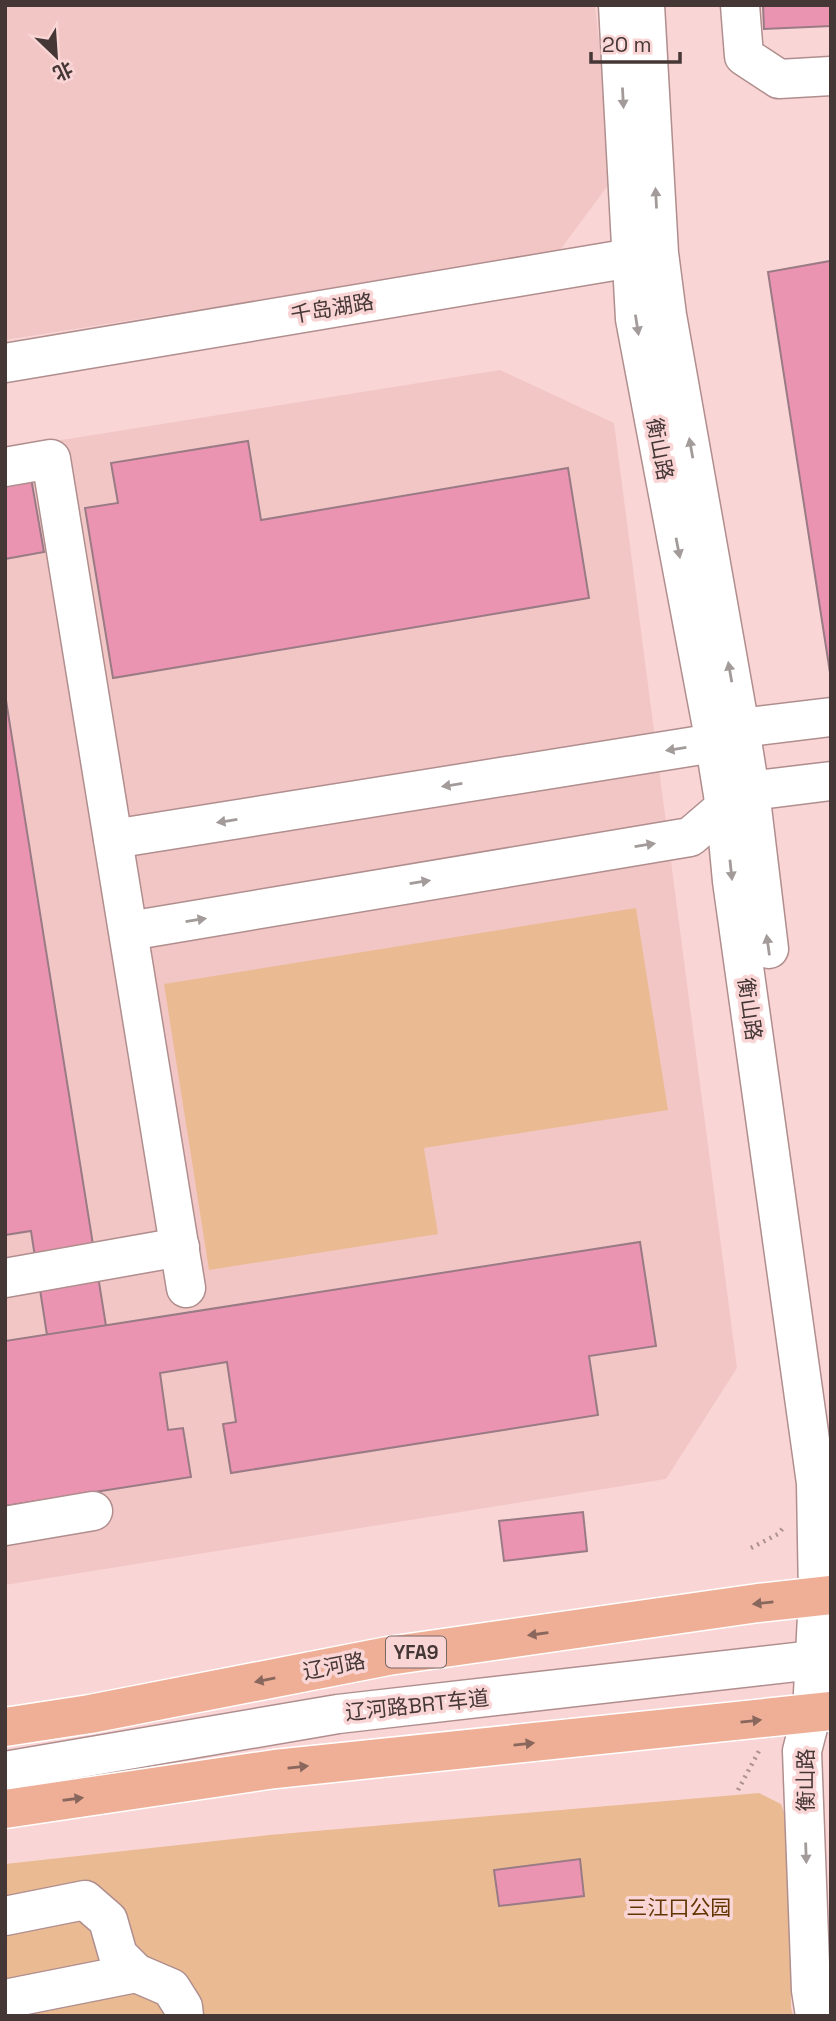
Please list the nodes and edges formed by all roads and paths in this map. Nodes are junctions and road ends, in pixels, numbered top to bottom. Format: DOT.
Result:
graph roads {
  1 [pos="618,5"];
  2 [pos="645,5"];
  3 [pos="740,5"];
  4 [pos="831,76"];
  5 [pos="645,255"];
  6 [pos="5,363"];
  7 [pos="5,467"];
  8 [pos="831,717"];
  9 [pos="727,736"];
  10 [pos="831,781"];
  11 [pos="737,799"];
  12 [pos="113,839"];
  13 [pos="129,931"];
  14 [pos="180,1247"];
  15 [pos="5,1278"];
  16 [pos="186,1288"];
  17 [pos="831,1402"];
  18 [pos="93,1511"];
  19 [pos="5,1526"];
  20 [pos="785,1526"];
  21 [pos="751,1548"];
  22 [pos="825,1596"];
  23 [pos="823,1650"];
  24 [pos="821,1712"];
  25 [pos="5,1727"];
  26 [pos="765,1741"];
  27 [pos="5,1750"];
  28 [pos="5,1771"];
  29 [pos="738,1790"];
  30 [pos="5,1809"];
  31 [pos="5,1916"];
  32 [pos="136,1973"];
  33 [pos="5,1999"];
  34 [pos="184,2016"];
  35 [pos="816,2016"];
  1 -- 5 [label="street, 衡山路, one-way"];
  5 -- 2 [label="street, 衡山路, one-way"];
  3 -- 4 [label="street"];
  5 -- 6 [label="street, 千岛湖路"];
  5 -- 9 [label="street, 衡山路"];
  7 -- 12 [label="street"];
  8 -- 9 [label="street"];
  9 -- 11 [label="street, 衡山路"];
  9 -- 12 [label="street, one-way"];
  10 -- 11 [label="street"];
  13 -- 11 [label="street, one-way"];
  17 -- 11 [label="street, 衡山路, one-way"];
  11 -- 22 [label="street, 衡山路, one-way"];
  12 -- 13 [label="street"];
  13 -- 14 [label="street"];
  14 -- 15 [label="street"];
  14 -- 16 [label="street"];
  18 -- 19 [label="street"];
  20 -- 21 [label="path"];
  22 -- 23 [label="street, 衡山路"];
  22 -- 25 [label="main road, 辽河路 / YFA9, one-way"];
  23 -- 24 [label="street, 衡山路"];
  23 -- 27 [label="street, 辽河路BRT车道"];
  23 -- 28 [label="street, 辽河路BRT车道"];
  30 -- 24 [label="main road, one-way"];
  24 -- 35 [label="street, 衡山路, one-way"];
  26 -- 29 [label="path"];
  31 -- 32 [label="street"];
  32 -- 33 [label="street"];
  32 -- 34 [label="street"];
}
